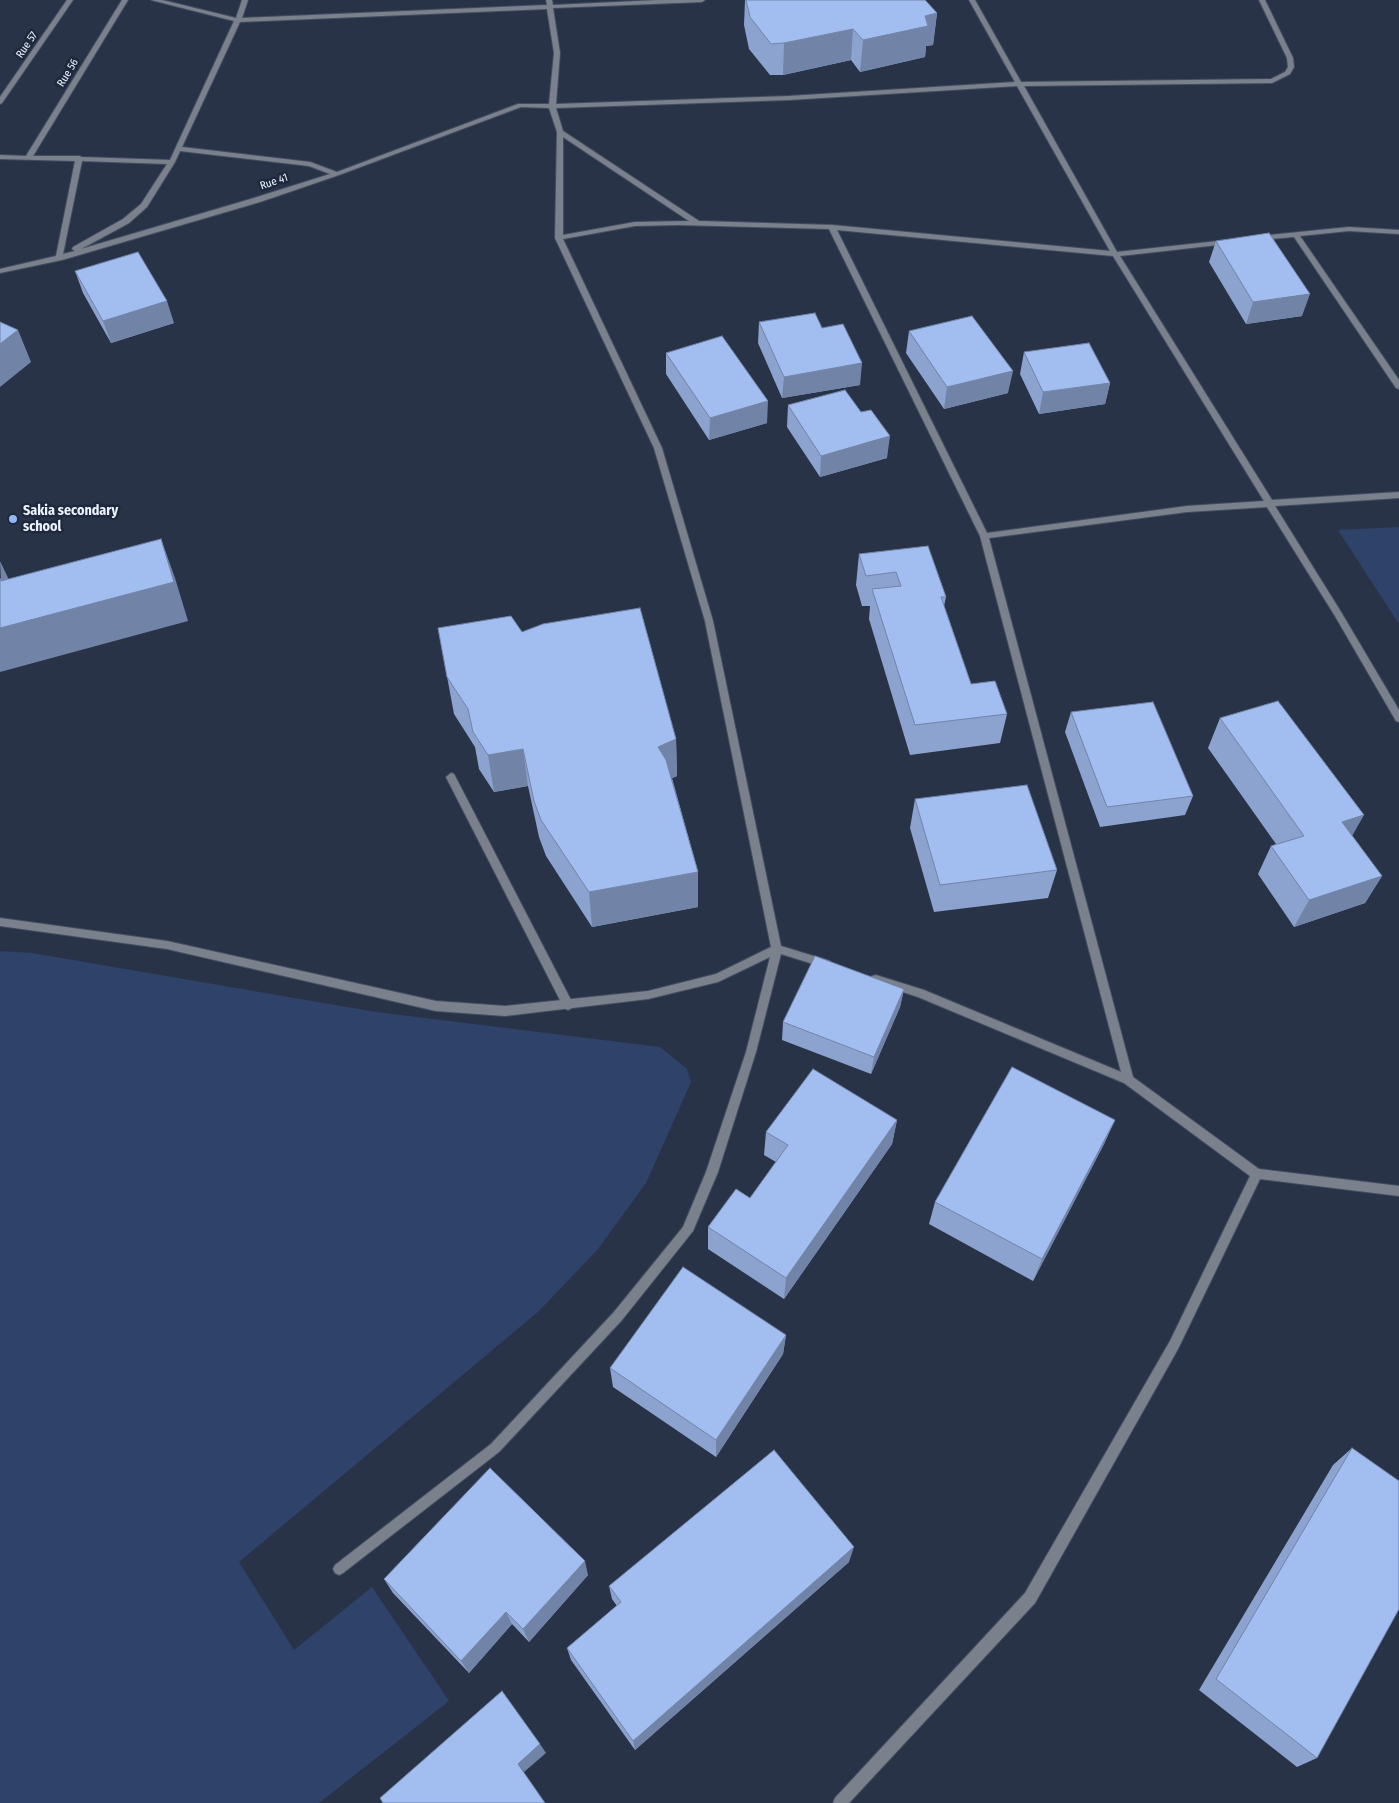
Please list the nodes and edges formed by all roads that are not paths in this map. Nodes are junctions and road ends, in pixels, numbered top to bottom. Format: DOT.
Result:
graph roads {
  1 [pos="70,0"];
  2 [pos="125,0"];
  3 [pos="154,0"];
  4 [pos="245,0"];
  5 [pos="702,0"];
  6 [pos="972,0"];
  7 [pos="1262,0"];
  8 [pos="549,4"];
  9 [pos="238,20"];
  10 [pos="1021,84"];
  11 [pos="0,102"];
  12 [pos="552,106"];
  13 [pos="560,132"];
  14 [pos="178,148"];
  15 [pos="0,157"];
  16 [pos="29,157"];
  17 [pos="78,158"];
  18 [pos="172,162"];
  19 [pos="337,174"];
  20 [pos="699,224"];
  21 [pos="832,227"];
  22 [pos="1399,232"];
  23 [pos="1296,234"];
  24 [pos="559,238"];
  25 [pos="1239,240"];
  26 [pos="1248,240"];
  27 [pos="1115,254"];
  28 [pos="59,258"];
  29 [pos="0,272"];
  30 [pos="1399,386"];
  31 [pos="1399,495"];
  32 [pos="1267,502"];
  33 [pos="984,536"];
  34 [pos="1399,718"];
  35 [pos="451,777"];
  36 [pos="0,922"];
  37 [pos="777,949"];
  38 [pos="834,966"];
  39 [pos="863,975"];
  40 [pos="568,1005"];
  41 [pos="1128,1080"];
  42 [pos="1257,1174"];
  43 [pos="1399,1191"];
  44 [pos="339,1569"];
  45 [pos="840,1803"];
  1 -- 11 [label="street, Rue 57"];
  2 -- 16 [label="street, Rue 56"];
  3 -- 9 [label="street"];
  4 -- 9 [label="street"];
  5 -- 8 [label="street"];
  6 -- 10 [label="street"];
  7 -- 10 [label="street, Rue 41"];
  8 -- 9 [label="street"];
  8 -- 12 [label="street"];
  9 -- 14 [label="street"];
  10 -- 12 [label="street, Rue 41"];
  10 -- 27 [label="street"];
  12 -- 13 [label="street"];
  12 -- 19 [label="street, Rue 41"];
  13 -- 20 [label="street"];
  13 -- 24 [label="street"];
  14 -- 18 [label="street"];
  14 -- 19 [label="street"];
  15 -- 16 [label="street"];
  16 -- 17 [label="street"];
  17 -- 18 [label="street"];
  17 -- 28 [label="street"];
  18 -- 28 [label="street"];
  19 -- 28 [label="street, Rue 41"];
  20 -- 21 [label="street"];
  20 -- 24 [label="street"];
  21 -- 27 [label="street"];
  21 -- 33 [label="street"];
  22 -- 23 [label="street"];
  23 -- 26 [label="street"];
  23 -- 30 [label="street"];
  24 -- 37 [label="street"];
  25 -- 27 [label="street"];
  27 -- 32 [label="street"];
  28 -- 29 [label="street, Rue 41"];
  31 -- 32 [label="street"];
  32 -- 33 [label="street"];
  32 -- 34 [label="street"];
  33 -- 41 [label="street"];
  35 -- 40 [label="street"];
  36 -- 40 [label="street"];
  37 -- 38 [label="street"];
  37 -- 40 [label="street"];
  37 -- 44 [label="street"];
  39 -- 41 [label="street"];
  41 -- 42 [label="street"];
  42 -- 43 [label="street"];
  42 -- 45 [label="street"];
}
